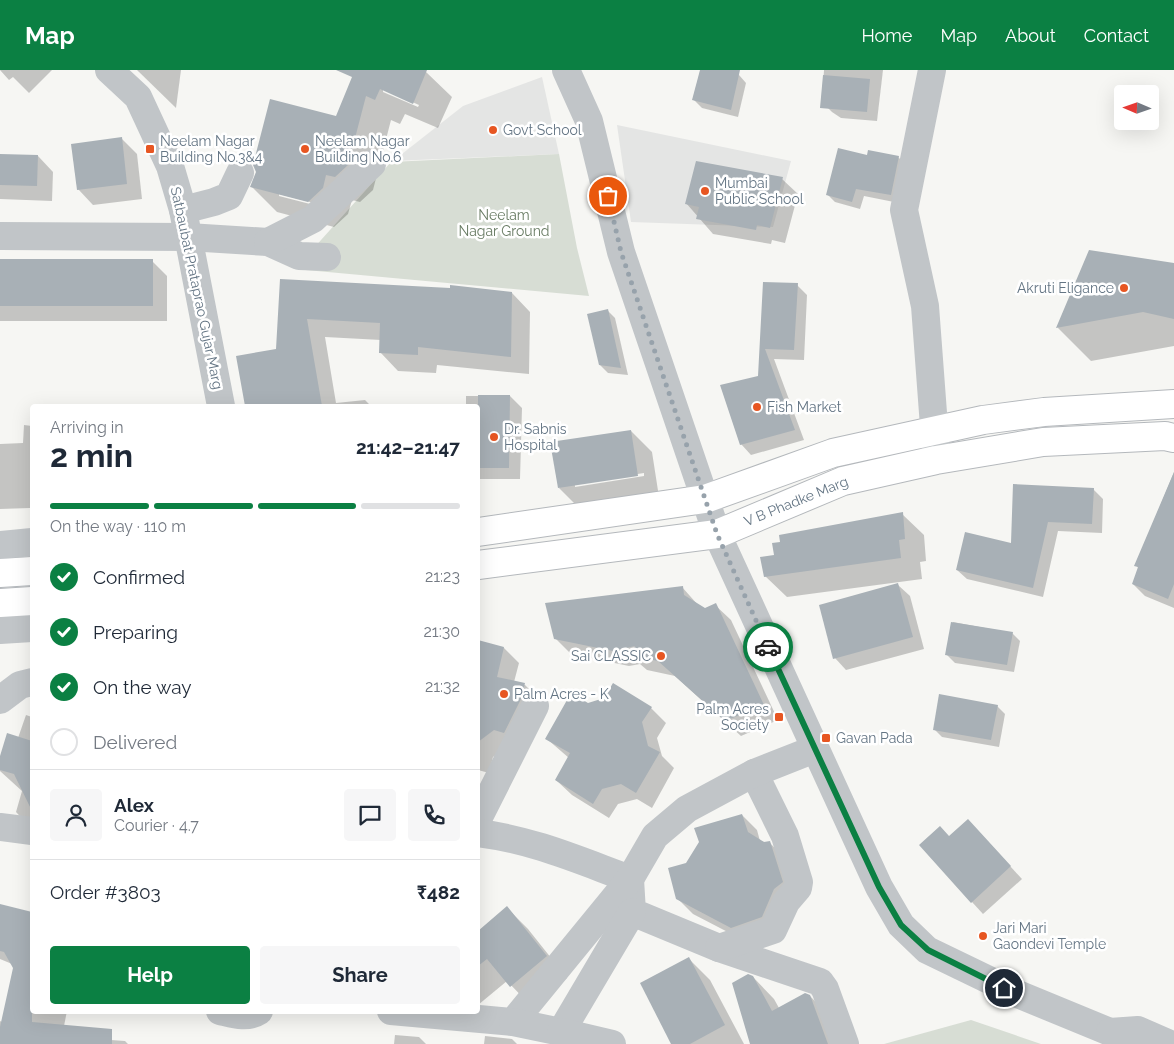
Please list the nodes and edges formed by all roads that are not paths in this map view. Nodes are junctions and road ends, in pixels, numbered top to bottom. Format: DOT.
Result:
graph roads {
  1 [pos="109,70"];
  2 [pos="566,70"];
  3 [pos="932,70"];
  4 [pos="372,164"];
  5 [pos="240,173"];
  6 [pos="183,210"];
  7 [pos="0,236"];
  8 [pos="188,237"];
  9 [pos="268,242"];
  10 [pos="327,257"];
  11 [pos="222,404"];
  12 [pos="1174,404"];
  13 [pos="984,420"];
  14 [pos="936,428"];
  15 [pos="1174,438"];
  16 [pos="988,451"];
  17 [pos="936,460"];
  18 [pos="704,499"];
  19 [pos="480,532"];
  20 [pos="717,534"];
  21 [pos="30,542"];
  22 [pos="0,544"];
  23 [pos="480,565"];
  24 [pos="30,571"];
  25 [pos="0,573"];
  26 [pos="0,603"];
  27 [pos="30,610"];
  28 [pos="30,611"];
  29 [pos="0,630"];
  30 [pos="30,682"];
  31 [pos="0,700"];
  32 [pos="535,706"];
  33 [pos="815,749"];
  34 [pos="754,773"];
  35 [pos="488,775"];
  36 [pos="480,810"];
  37 [pos="0,827"];
  38 [pos="30,832"];
  39 [pos="480,833"];
  40 [pos="630,879"];
  41 [pos="632,912"];
  42 [pos="719,948"];
  43 [pos="232,1014"];
  44 [pos="254,1014"];
  45 [pos="424,1014"];
  46 [pos="513,1022"];
  47 [pos="561,1032"];
  48 [pos="1115,1038"];
  49 [pos="612,1044"];
  50 [pos="845,1044"];
  51 [pos="1170,1044"];
  1 -- 6 [label="street, Satbaubat Prataprao Gujar Marg"];
  2 -- 18 [label="street"];
  3 -- 14 [label="street"];
  4 -- 9 [label="street"];
  5 -- 6 [label="street"];
  6 -- 8 [label="street, Satbaubat Prataprao Gujar Marg"];
  7 -- 8 [label="street"];
  8 -- 9 [label="street"];
  8 -- 11 [label="street, Satbaubat Prataprao Gujar Marg"];
  9 -- 10 [label="street"];
  12 -- 13 [label="main road"];
  13 -- 14 [label="main road"];
  13 -- 16 [label="main road"];
  14 -- 17 [label="street"];
  14 -- 18 [label="main road"];
  15 -- 16 [label="main road, V B Phadke Marg"];
  16 -- 17 [label="main road, V B Phadke Marg"];
  17 -- 20 [label="main road, V B Phadke Marg"];
  18 -- 19 [label="main road"];
  18 -- 20 [label="street"];
  20 -- 23 [label="main road, V B Phadke Marg"];
  20 -- 33 [label="street"];
  21 -- 22 [label="street"];
  24 -- 25 [label="main road"];
  26 -- 27 [label="main road"];
  28 -- 29 [label="street"];
  30 -- 31 [label="street"];
  32 -- 35 [label="street"];
  33 -- 34 [label="street"];
  33 -- 48 [label="street"];
  34 -- 40 [label="street"];
  34 -- 42 [label="street"];
  35 -- 36 [label="street"];
  37 -- 38 [label="street"];
  39 -- 40 [label="street"];
  40 -- 41 [label="street"];
  40 -- 46 [label="street"];
  41 -- 42 [label="street"];
  41 -- 47 [label="street"];
  42 -- 50 [label="street"];
  43 -- 44 [label="street"];
  45 -- 46 [label="street"];
  46 -- 47 [label="street"];
  47 -- 49 [label="street"];
  48 -- 51 [label="street"];
}
